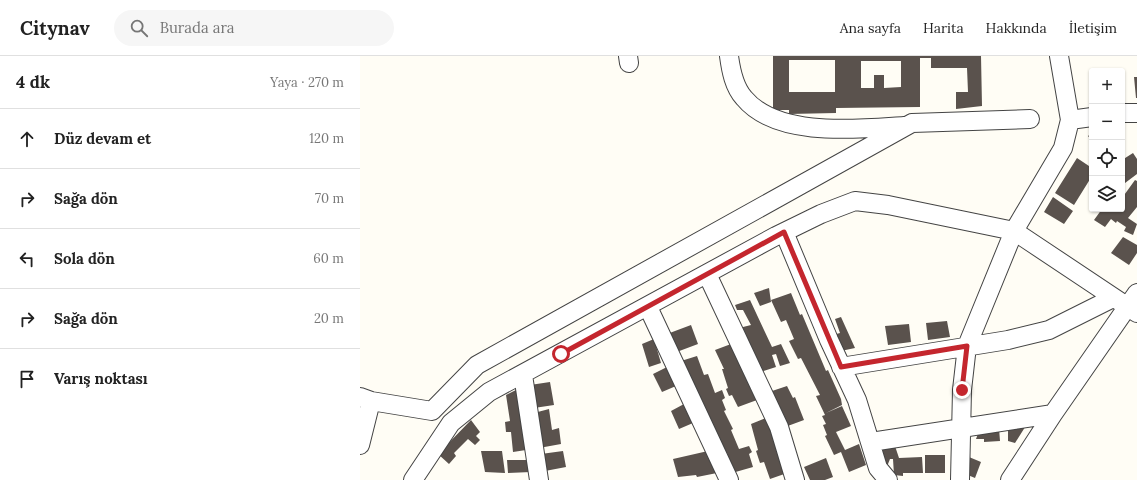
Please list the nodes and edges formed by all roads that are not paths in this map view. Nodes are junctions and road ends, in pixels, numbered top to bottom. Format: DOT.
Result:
graph roads {
  1 [pos="729,56"];
  2 [pos="1059,56"];
  3 [pos="1137,112"];
  4 [pos="1125,113"];
  5 [pos="1089,117"];
  6 [pos="1030,119"];
  7 [pos="1070,120"];
  8 [pos="908,126"];
  9 [pos="1014,231"];
  10 [pos="784,232"];
  11 [pos="707,274"];
  12 [pos="1128,302"];
  13 [pos="648,307"];
  14 [pos="967,346"];
  15 [pos="841,367"];
  16 [pos="523,374"];
  17 [pos="365,399"];
  18 [pos="1053,414"];
  19 [pos="960,428"];
  20 [pos="871,442"];
  21 [pos="360,446"];
  22 [pos="413,480"];
  23 [pos="539,480"];
  24 [pos="729,480"];
  25 [pos="795,480"];
  26 [pos="888,480"];
  27 [pos="960,480"];
  28 [pos="1010,480"];
  1 -- 8 [label="street"];
  2 -- 7 [label="street"];
  3 -- 4 [label="street"];
  5 -- 7 [label="street"];
  6 -- 8 [label="street"];
  7 -- 9 [label="street"];
  8 -- 17 [label="street"];
  9 -- 10 [label="street"];
  9 -- 12 [label="street"];
  9 -- 14 [label="street"];
  10 -- 11 [label="street"];
  10 -- 15 [label="street"];
  11 -- 13 [label="street"];
  11 -- 25 [label="street"];
  12 -- 14 [label="street"];
  12 -- 18 [label="street"];
  13 -- 16 [label="street"];
  13 -- 24 [label="street"];
  14 -- 15 [label="street"];
  14 -- 19 [label="street"];
  15 -- 20 [label="street"];
  16 -- 22 [label="street"];
  16 -- 23 [label="street"];
  17 -- 21 [label="street"];
  18 -- 19 [label="street"];
  18 -- 28 [label="street"];
  19 -- 20 [label="street"];
  19 -- 27 [label="street"];
  20 -- 26 [label="street"];
}
